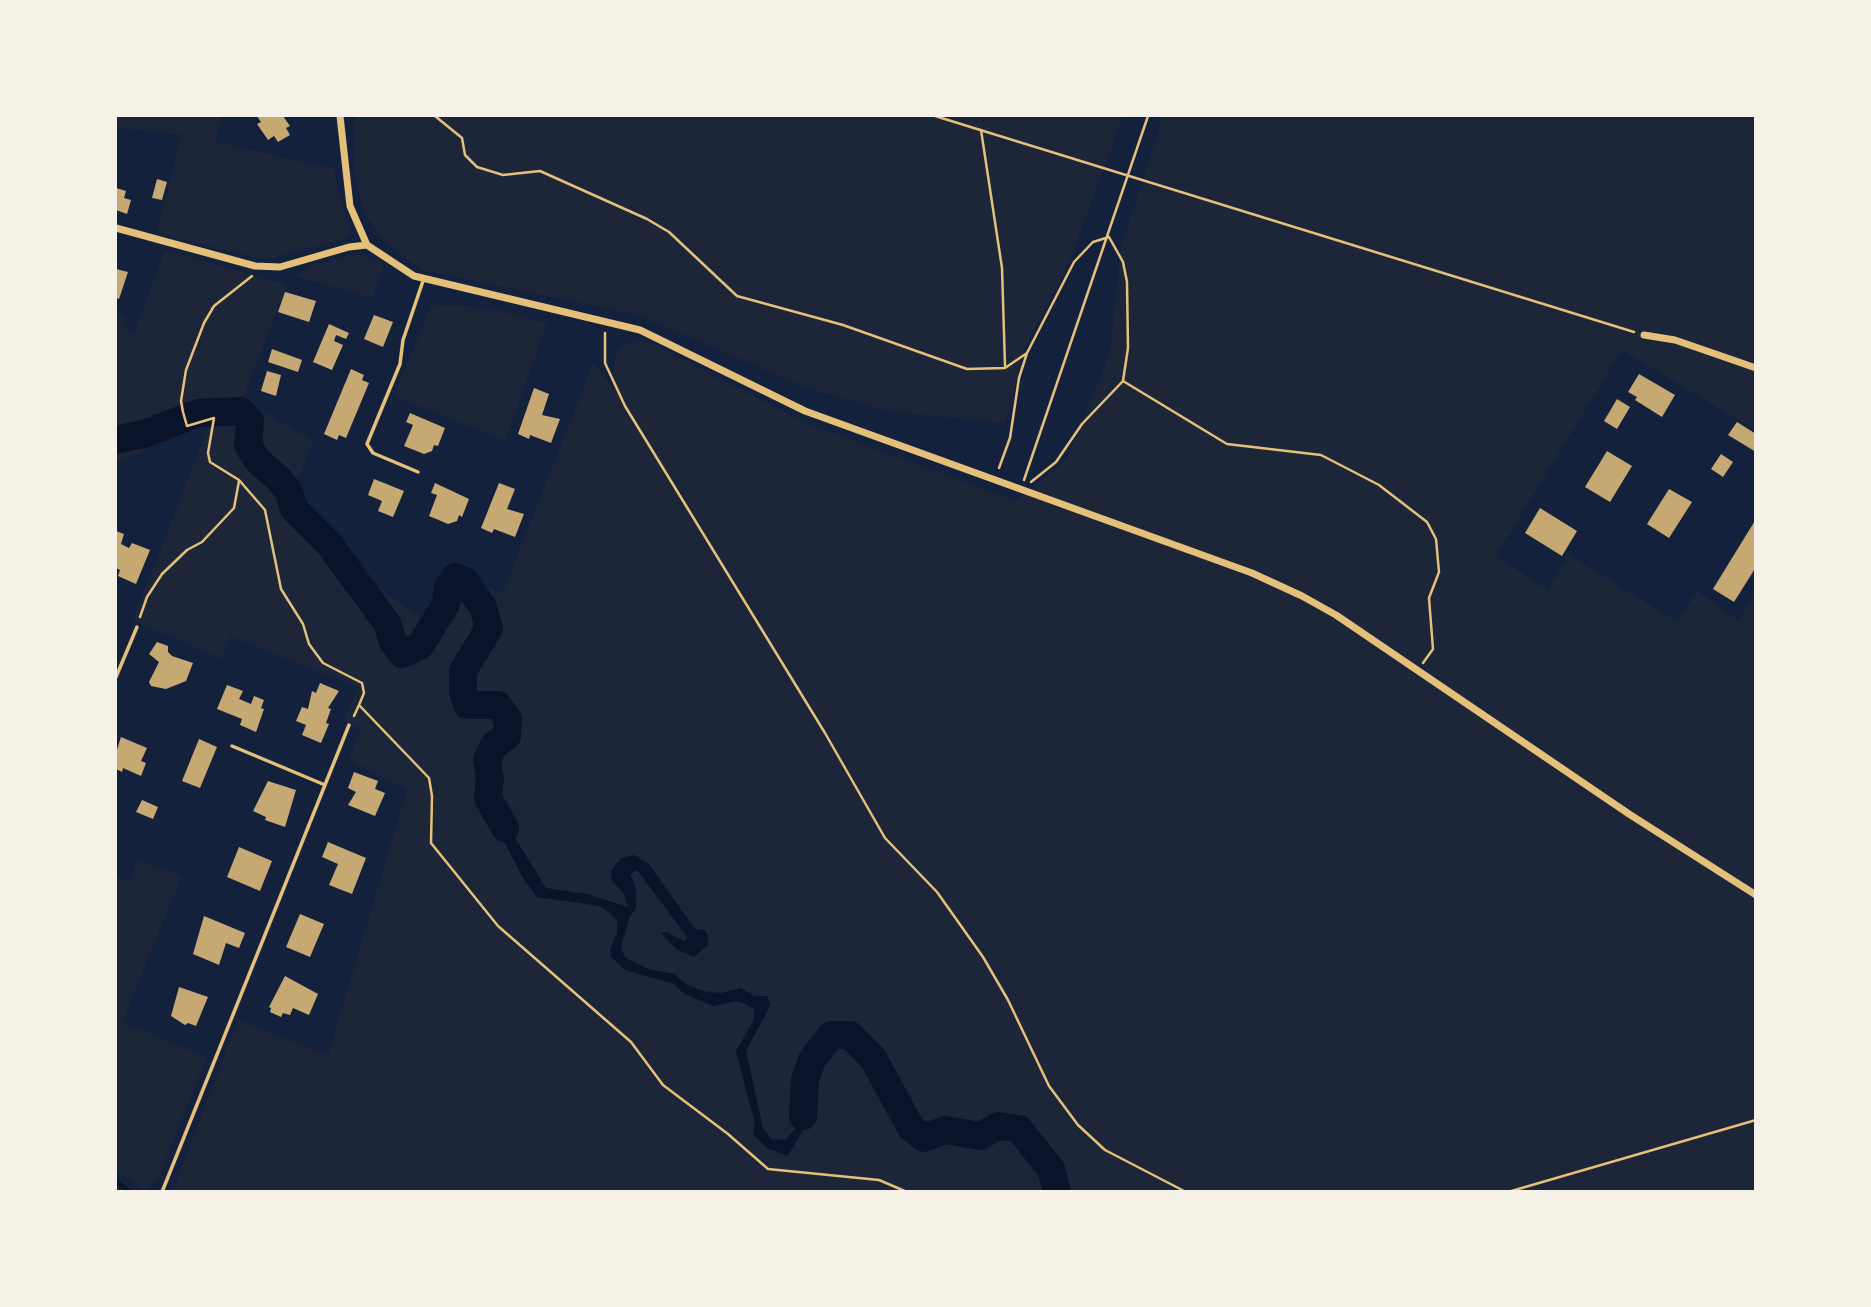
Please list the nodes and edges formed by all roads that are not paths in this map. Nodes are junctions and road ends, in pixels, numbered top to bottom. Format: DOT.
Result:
graph roads {
  1 [pos="340,116"];
  2 [pos="116,228"];
  3 [pos="367,246"];
  4 [pos="424,278"];
  5 [pos="1644,335"];
  6 [pos="1755,368"];
  7 [pos="418,472"];
  8 [pos="137,627"];
  9 [pos="116,677"];
  10 [pos="349,725"];
  11 [pos="232,747"];
  12 [pos="325,785"];
  13 [pos="1755,895"];
  14 [pos="162,1192"];
  1 -- 3 [label="street"];
  2 -- 3 [label="street"];
  3 -- 4 [label="street"];
  4 -- 7 [label="lane"];
  4 -- 13 [label="street"];
  5 -- 6 [label="street"];
  8 -- 9 [label="lane"];
  10 -- 12 [label="lane"];
  11 -- 12 [label="lane"];
  12 -- 14 [label="lane"];
}
